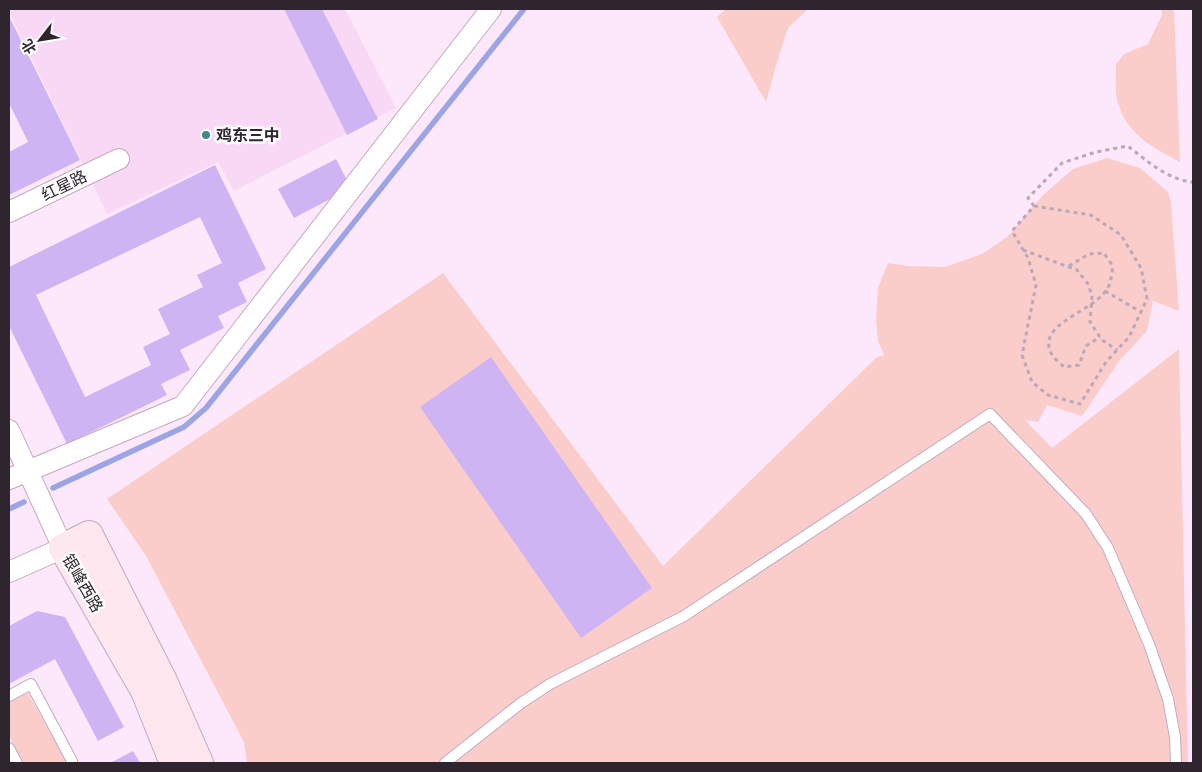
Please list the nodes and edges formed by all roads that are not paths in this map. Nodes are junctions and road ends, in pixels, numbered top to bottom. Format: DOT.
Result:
graph roads {
  1 [pos="491,9"];
  2 [pos="119,159"];
  3 [pos="9,212"];
  4 [pos="9,430"];
  5 [pos="27,470"];
  6 [pos="9,479"];
  7 [pos="63,548"];
  8 [pos="9,572"];
  9 [pos="9,696"];
  10 [pos="9,748"];
  11 [pos="17,763"];
  12 [pos="70,763"];
  13 [pos="174,763"];
  14 [pos="199,763"];
  15 [pos="445,763"];
  16 [pos="1176,763"];
  1 -- 5 [label="street"];
  2 -- 3 [label="street, 红星路"];
  4 -- 5 [label="street"];
  5 -- 6 [label="street"];
  5 -- 7 [label="street"];
  7 -- 8 [label="street"];
  7 -- 13 [label="street, 银峰西路"];
  7 -- 14 [label="street, 银峰西路"];
  9 -- 12 [label="lane"];
  10 -- 11 [label="lane"];
  15 -- 16 [label="lane"];
}
